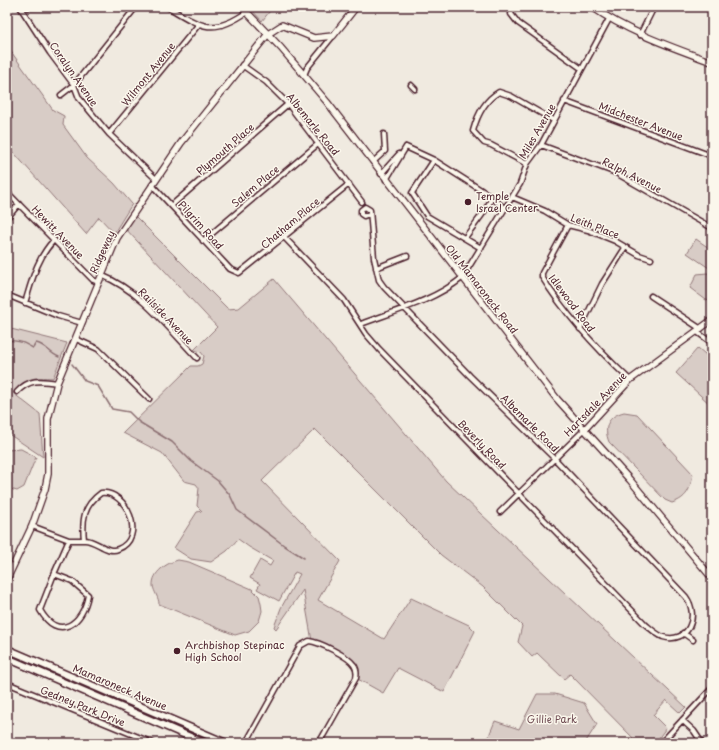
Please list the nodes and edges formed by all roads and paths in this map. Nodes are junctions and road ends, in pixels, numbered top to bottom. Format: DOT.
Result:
graph roads {
  1 [pos="42,7"];
  2 [pos="136,7"];
  3 [pos="168,7"];
  4 [pos="242,7"];
  5 [pos="356,7"];
  6 [pos="513,7"];
  7 [pos="592,7"];
  8 [pos="654,7"];
  9 [pos="21,8"];
  10 [pos="247,12"];
  11 [pos="610,19"];
  12 [pos="199,24"];
  13 [pos="268,34"];
  14 [pos="640,35"];
  15 [pos="333,36"];
  16 [pos="712,62"];
  17 [pos="242,65"];
  18 [pos="582,69"];
  19 [pos="304,75"];
  20 [pos="74,85"];
  21 [pos="410,85"];
  22 [pos="415,89"];
  23 [pos="61,95"];
  24 [pos="564,101"];
  25 [pos="288,104"];
  26 [pos="553,120"];
  27 [pos="109,134"];
  28 [pos="384,134"];
  29 [pos="318,144"];
  30 [pos="541,145"];
  31 [pos="406,147"];
  32 [pos="712,156"];
  33 [pos="434,160"];
  34 [pos="373,162"];
  35 [pos="527,164"];
  36 [pos="382,174"];
  37 [pos="156,179"];
  38 [pos="386,180"];
  39 [pos="349,184"];
  40 [pos="152,185"];
  41 [pos="7,192"];
  42 [pos="492,197"];
  43 [pos="512,197"];
  44 [pos="362,202"];
  45 [pos="19,204"];
  46 [pos="172,205"];
  47 [pos="504,208"];
  48 [pos="369,214"];
  49 [pos="7,218"];
  50 [pos="568,225"];
  51 [pos="712,228"];
  52 [pos="285,238"];
  53 [pos="465,238"];
  54 [pos="54,240"];
  55 [pos="203,241"];
  56 [pos="480,248"];
  57 [pos="625,248"];
  58 [pos="407,256"];
  59 [pos="651,259"];
  60 [pos="376,268"];
  61 [pos="240,273"];
  62 [pos="101,275"];
  63 [pos="462,278"];
  64 [pos="98,282"];
  65 [pos="7,295"];
  66 [pos="651,296"];
  67 [pos="25,303"];
  68 [pos="404,307"];
  69 [pos="712,320"];
  70 [pos="82,323"];
  71 [pos="360,324"];
  72 [pos="580,329"];
  73 [pos="699,331"];
  74 [pos="76,339"];
  75 [pos="712,343"];
  76 [pos="197,358"];
  77 [pos="630,380"];
  78 [pos="57,383"];
  79 [pos="17,392"];
  80 [pos="149,399"];
  81 [pos="584,430"];
  82 [pos="554,458"];
  83 [pos="519,493"];
  84 [pos="500,512"];
  85 [pos="32,526"];
  86 [pos="69,540"];
  87 [pos="84,540"];
  88 [pos="54,574"];
  89 [pos="712,578"];
  90 [pos="7,580"];
  91 [pos="683,633"];
  92 [pos="694,640"];
  93 [pos="7,649"];
  94 [pos="7,658"];
  95 [pos="7,683"];
  96 [pos="711,689"];
  97 [pos="106,692"];
  98 [pos="103,700"];
  99 [pos="169,718"];
  100 [pos="682,720"];
  101 [pos="165,726"];
  102 [pos="204,734"];
  103 [pos="203,742"];
  104 [pos="153,743"];
  105 [pos="226,743"];
  106 [pos="246,743"];
  107 [pos="319,743"];
  108 [pos="661,743"];
  109 [pos="702,743"];
  1 -- 9 [label="street"];
  2 -- 20 [label="street"];
  3 -- 12 [label="street"];
  4 -- 10 [label="street, Old Mamaroneck Road"];
  5 -- 15 [label="street"];
  6 -- 18 [label="street"];
  7 -- 11 [label="street"];
  8 -- 14 [label="street"];
  9 -- 20 [label="street, Coralyn Avenue"];
  10 -- 12 [label="street"];
  10 -- 13 [label="street, Old Mamaroneck Road"];
  11 -- 14 [label="street"];
  11 -- 18 [label="street, Miles Avenue"];
  12 -- 27 [label="street, Wilmont Avenue"];
  13 -- 15 [label="street, Ridgeway"];
  13 -- 17 [label="street, Ridgeway"];
  13 -- 19 [label="street, Old Mamaroneck Road"];
  14 -- 16 [label="street"];
  15 -- 19 [label="street"];
  17 -- 25 [label="street, Albemarle Road"];
  17 -- 37 [label="street, Ridgeway"];
  18 -- 24 [label="street, Miles Avenue"];
  19 -- 34 [label="street, Old Mamaroneck Road"];
  20 -- 23 [label="street"];
  20 -- 27 [label="street, Coralyn Avenue"];
  21 -- 22 [label="street"];
  24 -- 26 [label="street, Miles Avenue"];
  24 -- 32 [label="street, Midchester Avenue"];
  25 -- 29 [label="street, Albemarle Road"];
  25 -- 46 [label="street, Plymouth Place"];
  26 -- 30 [label="street, Miles Avenue"];
  26 -- 35 [label="street"];
  27 -- 37 [label="street, Coralyn Avenue"];
  28 -- 34 [label="street"];
  29 -- 39 [label="street, Albemarle Road"];
  29 -- 55 [label="street, Salem Place"];
  30 -- 35 [label="street, Miles Avenue"];
  30 -- 51 [label="street, Ralph Avenue"];
  31 -- 33 [label="street"];
  31 -- 36 [label="street"];
  31 -- 38 [label="street"];
  33 -- 42 [label="street"];
  33 -- 53 [label="street"];
  34 -- 36 [label="street, Old Mamaroneck Road"];
  35 -- 43 [label="street, Miles Avenue"];
  36 -- 38 [label="street, Old Mamaroneck Road"];
  37 -- 40 [label="street, Ridgeway"];
  38 -- 63 [label="street, Old Mamaroneck Road"];
  39 -- 44 [label="street, Albemarle Road"];
  39 -- 52 [label="street, Chatham Place"];
  40 -- 46 [label="street, Pilgrim Road"];
  40 -- 62 [label="street, Ridgeway"];
  41 -- 45 [label="street, Hewitt Avenue"];
  42 -- 47 [label="street"];
  42 -- 53 [label="street"];
  43 -- 47 [label="street, Miles Avenue"];
  43 -- 50 [label="street, Leith Place"];
  45 -- 49 [label="street"];
  45 -- 54 [label="street, Hewitt Avenue"];
  46 -- 55 [label="street, Pilgrim Road"];
  47 -- 56 [label="street, Miles Avenue"];
  48 -- 60 [label="street, Albemarle Road"];
  50 -- 57 [label="street, Leith Place"];
  50 -- 72 [label="street, Idlewood Road"];
  52 -- 61 [label="street, Chatham Place"];
  52 -- 71 [label="street, Beverly Road"];
  53 -- 56 [label="street"];
  54 -- 64 [label="street, Hewitt Avenue"];
  54 -- 67 [label="street"];
  55 -- 61 [label="street, Pilgrim Road"];
  56 -- 63 [label="street, Miles Avenue"];
  57 -- 59 [label="street, Leith Place"];
  57 -- 72 [label="street"];
  58 -- 60 [label="street"];
  60 -- 68 [label="street, Albemarle Road"];
  62 -- 64 [label="street, Ridgeway"];
  62 -- 76 [label="street, Railside Avenue"];
  63 -- 68 [label="street, Miles Avenue"];
  63 -- 81 [label="street, Old Mamaroneck Road"];
  64 -- 70 [label="street, Ridgeway"];
  65 -- 67 [label="street"];
  66 -- 73 [label="street"];
  67 -- 70 [label="street"];
  68 -- 71 [label="street, Miles Avenue"];
  68 -- 82 [label="street, Albemarle Road"];
  69 -- 73 [label="street, Hartsdale Avenue"];
  70 -- 74 [label="street, Ridgeway"];
  71 -- 83 [label="street, Beverly Road"];
  72 -- 77 [label="street, Idlewood Road"];
  73 -- 75 [label="street"];
  73 -- 77 [label="street, Hartsdale Avenue"];
  74 -- 78 [label="street, Ridgeway"];
  74 -- 80 [label="street"];
  77 -- 81 [label="street, Hartsdale Avenue"];
  78 -- 79 [label="street"];
  78 -- 85 [label="street, Ridgeway"];
  81 -- 82 [label="street, Hartsdale Avenue"];
  81 -- 89 [label="street, Old Mamaroneck Road"];
  82 -- 83 [label="street, Hartsdale Avenue"];
  82 -- 91 [label="street, Albemarle Road"];
  83 -- 84 [label="street, Hartsdale Avenue"];
  83 -- 91 [label="street, Beverly Road"];
  85 -- 86 [label="street"];
  85 -- 90 [label="street, Ridgeway"];
  86 -- 87 [label="street"];
  86 -- 88 [label="street"];
  87 -- 87 [label="street"];
  88 -- 88 [label="street"];
  91 -- 92 [label="street"];
  93 -- 97 [label="main road, Mamaroneck Avenue"];
  94 -- 98 [label="main road, Mamaroneck Avenue"];
  95 -- 104 [label="street, Gedney Park Drive"];
  96 -- 100 [label="street"];
  97 -- 98 [label="street"];
  97 -- 99 [label="main road, Mamaroneck Avenue"];
  98 -- 101 [label="main road, Mamaroneck Avenue"];
  99 -- 101 [label="street"];
  99 -- 102 [label="main road, Mamaroneck Avenue"];
  100 -- 108 [label="street"];
  100 -- 109 [label="street"];
  101 -- 103 [label="main road, Mamaroneck Avenue"];
  102 -- 103 [label="street"];
  102 -- 105 [label="main road, Mamaroneck Avenue"];
  106 -- 107 [label="street"];
}
